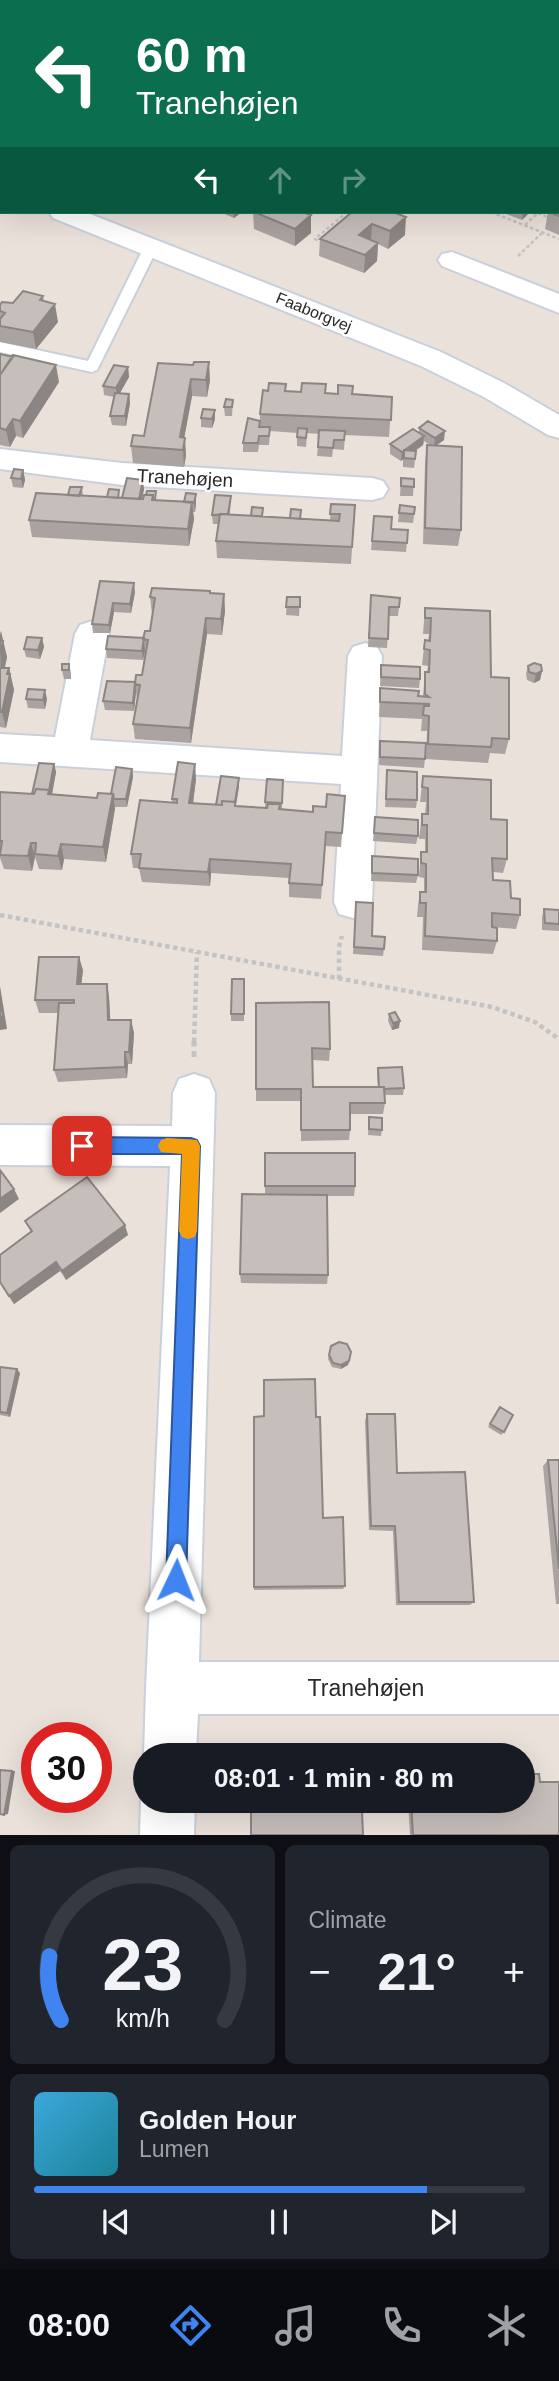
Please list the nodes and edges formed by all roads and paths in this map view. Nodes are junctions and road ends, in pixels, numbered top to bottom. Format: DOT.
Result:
graph roads {
  1 [pos="67,214"];
  2 [pos="256,214"];
  3 [pos="344,214"];
  4 [pos="346,214"];
  5 [pos="536,214"];
  6 [pos="542,214"];
  7 [pos="499,215"];
  8 [pos="259,216"];
  9 [pos="547,217"];
  10 [pos="352,219"];
  11 [pos="494,219"];
  12 [pos="525,225"];
  13 [pos="559,239"];
  14 [pos="324,243"];
  15 [pos="151,247"];
  16 [pos="452,260"];
  17 [pos="559,304"];
  18 [pos="0,347"];
  19 [pos="559,428"];
  20 [pos="0,459"];
  21 [pos="372,489"];
  22 [pos="92,634"];
  23 [pos="365,656"];
  24 [pos="0,748"];
  25 [pos="70,752"];
  26 [pos="359,771"];
  27 [pos="353,902"];
  28 [pos="0,915"];
  29 [pos="197,952"];
  30 [pos="339,979"];
  31 [pos="559,1039"];
  32 [pos="194,1093"];
  33 [pos="0,1145"];
  34 [pos="191,1146"];
  35 [pos="172,1688"];
  36 [pos="559,1688"];
  37 [pos="170,1743"];
  38 [pos="168,1813"];
  39 [pos="167,1835"];
  1 -- 15 [label="street, Faaborgvej"];
  2 -- 8 [label="path"];
  3 -- 14 [label="path"];
  4 -- 10 [label="path"];
  5 -- 12 [label="path"];
  6 -- 9 [label="path"];
  7 -- 11 [label="path"];
  7 -- 12 [label="path"];
  12 -- 13 [label="path"];
  15 -- 18 [label="lane"];
  15 -- 19 [label="street, Faaborgvej"];
  16 -- 17 [label="street"];
  20 -- 21 [label="street, Tranehøjen"];
  22 -- 25 [label="street"];
  23 -- 26 [label="street"];
  24 -- 25 [label="street"];
  25 -- 26 [label="street"];
  26 -- 27 [label="street"];
  27 -- 30 [label="path"];
  28 -- 29 [label="path"];
  29 -- 30 [label="path"];
  29 -- 32 [label="path"];
  30 -- 31 [label="path"];
  32 -- 34 [label="street"];
  33 -- 34 [label="street"];
  34 -- 35 [label="street"];
  35 -- 36 [label="street, Tranehøjen"];
  35 -- 37 [label="street"];
  38 -- 39 [label="street"];
}
